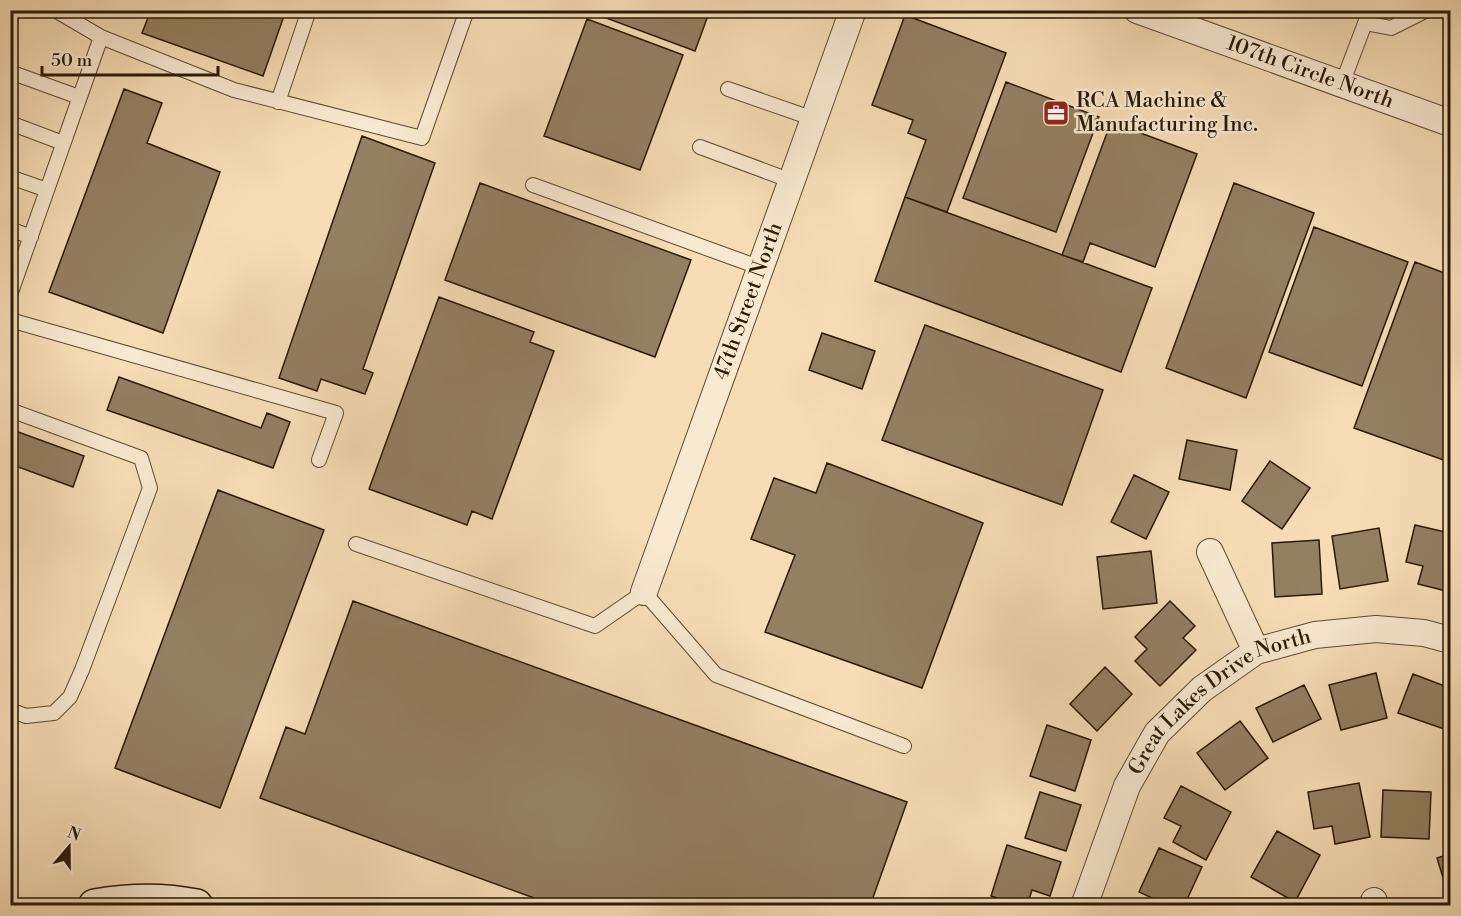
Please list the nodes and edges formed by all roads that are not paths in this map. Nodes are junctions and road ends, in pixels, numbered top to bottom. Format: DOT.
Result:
graph roads {
  1 [pos="55,10"];
  2 [pos="309,10"];
  3 [pos="467,10"];
  4 [pos="853,10"];
  5 [pos="1137,10"];
  6 [pos="1427,10"];
  7 [pos="1367,17"];
  8 [pos="101,37"];
  9 [pos="10,72"];
  10 [pos="1342,84"];
  11 [pos="728,89"];
  12 [pos="80,97"];
  13 [pos="278,102"];
  14 [pos="814,119"];
  15 [pos="10,123"];
  16 [pos="1450,123"];
  17 [pos="63,143"];
  18 [pos="700,147"];
  19 [pos="10,177"];
  20 [pos="792,181"];
  21 [pos="533,185"];
  22 [pos="47,190"];
  23 [pos="10,229"];
  24 [pos="31,237"];
  25 [pos="761,268"];
  26 [pos="12,286"];
  27 [pos="10,320"];
  28 [pos="10,410"];
  29 [pos="319,460"];
  30 [pos="356,544"];
  31 [pos="1210,552"];
  32 [pos="644,592"];
  33 [pos="1450,640"];
  34 [pos="1256,651"];
  35 [pos="10,710"];
  36 [pos="903,746"];
  37 [pos="1088,904"];
  38 [pos="95,906"];
  39 [pos="196,906"];
  1 -- 8 [label="lane"];
  2 -- 13 [label="lane"];
  3 -- 13 [label="lane"];
  4 -- 14 [label="street, 47th Street North"];
  5 -- 10 [label="street, 107th Circle North"];
  6 -- 7 [label="lane"];
  7 -- 10 [label="lane"];
  8 -- 12 [label="lane"];
  8 -- 13 [label="lane"];
  9 -- 12 [label="lane"];
  10 -- 16 [label="street, 107th Circle North"];
  11 -- 14 [label="lane"];
  12 -- 17 [label="lane"];
  14 -- 20 [label="street, 47th Street North"];
  15 -- 17 [label="lane"];
  17 -- 22 [label="lane"];
  18 -- 20 [label="lane"];
  19 -- 22 [label="lane"];
  20 -- 25 [label="street, 47th Street North"];
  21 -- 25 [label="lane"];
  22 -- 24 [label="lane"];
  23 -- 24 [label="lane"];
  24 -- 26 [label="lane"];
  25 -- 32 [label="street, 47th Street North"];
  27 -- 29 [label="lane"];
  28 -- 35 [label="lane"];
  30 -- 32 [label="lane"];
  31 -- 34 [label="street"];
  32 -- 36 [label="lane"];
  33 -- 34 [label="street, Great Lakes Drive North"];
  34 -- 37 [label="street, Great Lakes Drive North"];
  38 -- 39 [label="street"];
}
